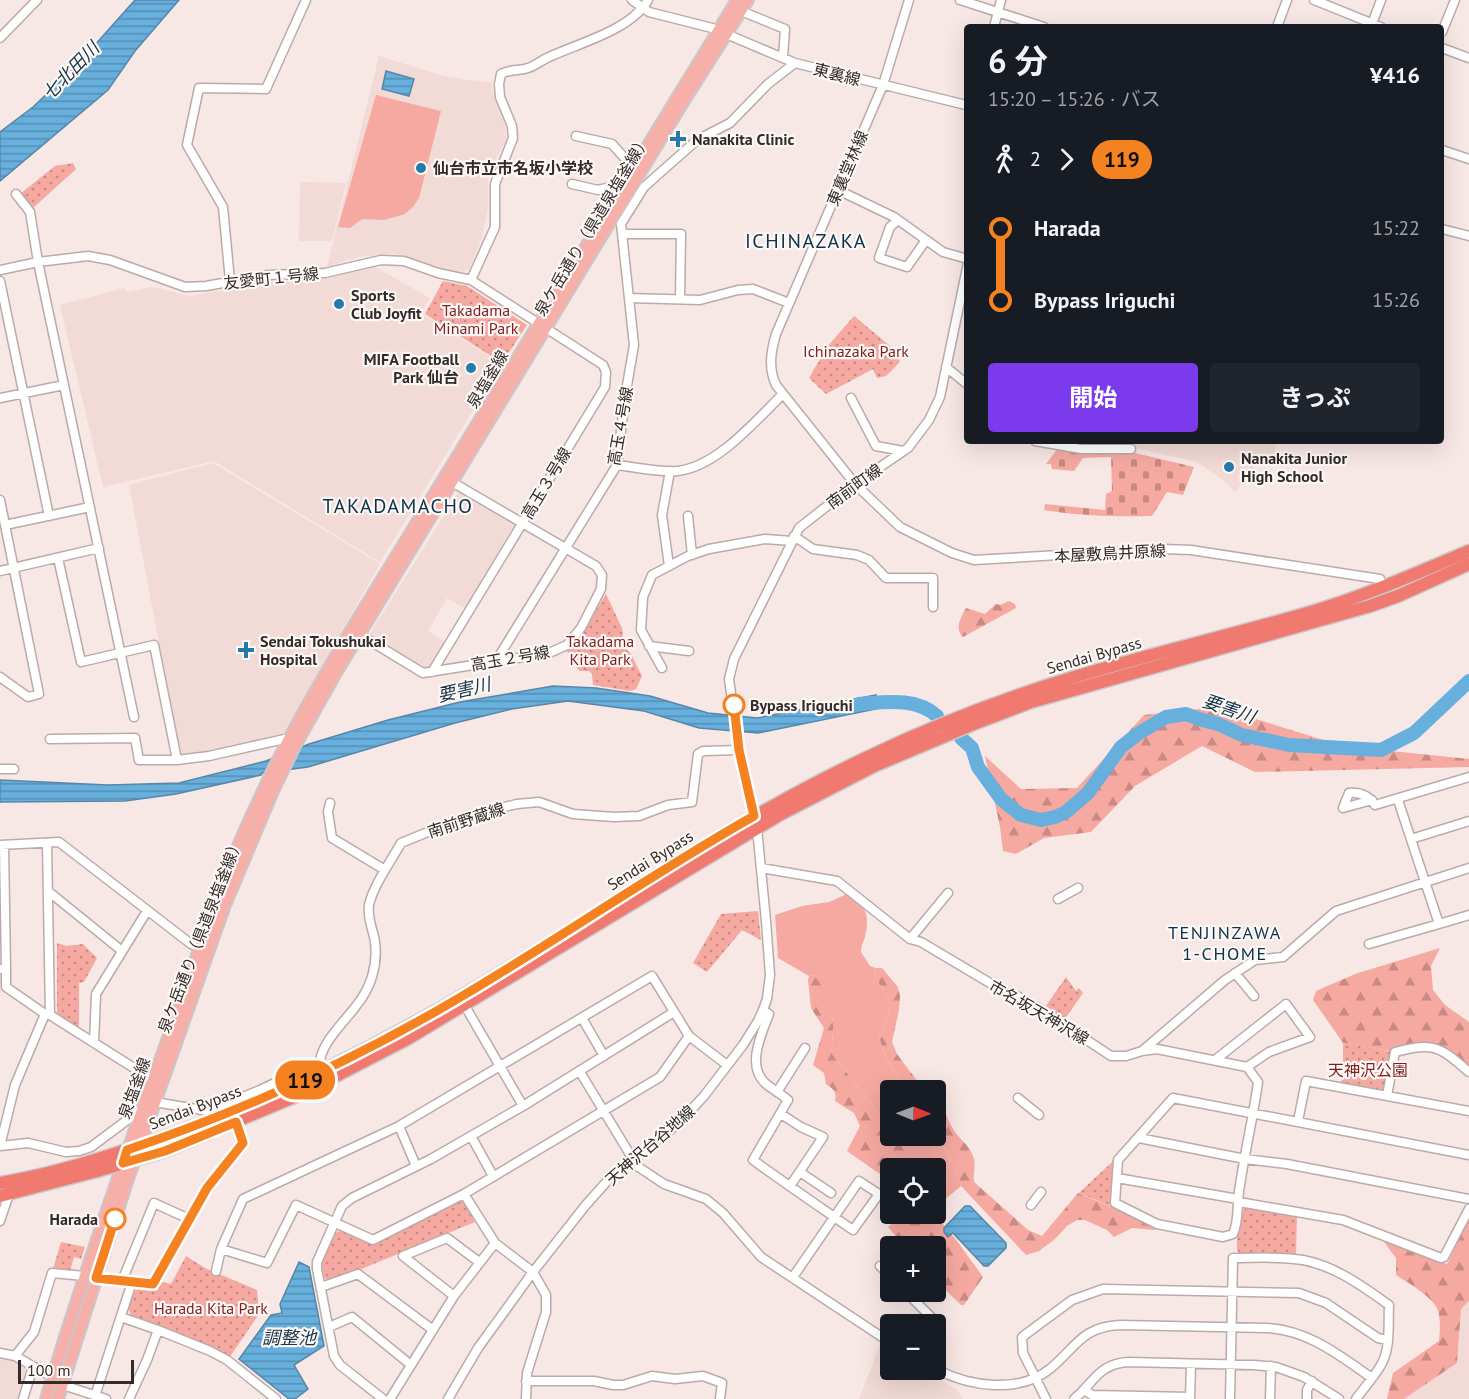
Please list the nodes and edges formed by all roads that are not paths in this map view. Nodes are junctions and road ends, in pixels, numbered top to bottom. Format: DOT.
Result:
graph roads {
  1 [pos="37,0"];
  2 [pos="306,0"];
  3 [pos="632,0"];
  4 [pos="737,0"];
  5 [pos="748,0"];
  6 [pos="909,0"];
  7 [pos="960,0"];
  8 [pos="1001,0"];
  9 [pos="1287,0"];
  10 [pos="1314,0"];
  11 [pos="1381,0"];
  12 [pos="1455,0"];
  13 [pos="646,4"];
  14 [pos="741,11"];
  15 [pos="998,13"];
  16 [pos="995,24"];
  17 [pos="1034,24"];
  18 [pos="1278,24"];
  19 [pos="1372,24"];
  20 [pos="1444,27"];
  21 [pos="719,31"];
  22 [pos="0,38"];
  23 [pos="1444,49"];
  24 [pos="783,57"];
  25 [pos="1469,58"];
  26 [pos="795,63"];
  27 [pos="883,85"];
  28 [pos="964,105"];
  29 [pos="576,136"];
  30 [pos="1444,151"];
  31 [pos="1469,159"];
  32 [pos="635,167"];
  33 [pos="572,184"];
  34 [pos="838,190"];
  35 [pos="16,194"];
  36 [pos="629,194"];
  37 [pos="898,220"];
  38 [pos="1444,230"];
  39 [pos="623,234"];
  40 [pos="1469,236"];
  41 [pos="926,240"];
  42 [pos="964,260"];
  43 [pos="38,262"];
  44 [pos="0,270"];
  45 [pos="471,280"];
  46 [pos="964,280"];
  47 [pos="0,281"];
  48 [pos="230,281"];
  49 [pos="629,298"];
  50 [pos="680,299"];
  51 [pos="789,303"];
  52 [pos="539,324"];
  53 [pos="946,367"];
  54 [pos="964,382"];
  55 [pos="64,385"];
  56 [pos="23,393"];
  57 [pos="783,394"];
  58 [pos="0,398"];
  59 [pos="851,398"];
  60 [pos="1052,444"];
  61 [pos="1131,449"];
  62 [pos="903,451"];
  63 [pos="617,465"];
  64 [pos="670,471"];
  65 [pos="452,482"];
  66 [pos="855,484"];
  67 [pos="0,500"];
  68 [pos="90,507"];
  69 [pos="49,516"];
  70 [pos="688,516"];
  71 [pos="521,523"];
  72 [pos="5,525"];
  73 [pos="793,538"];
  74 [pos="99,548"];
  75 [pos="566,548"];
  76 [pos="1469,551"];
  77 [pos="692,555"];
  78 [pos="58,558"];
  79 [pos="1469,564"];
  80 [pos="669,566"];
  81 [pos="14,568"];
  82 [pos="0,571"];
  83 [pos="1383,588"];
  84 [pos="933,607"];
  85 [pos="355,632"];
  86 [pos="649,646"];
  87 [pos="689,651"];
  88 [pos="121,653"];
  89 [pos="496,661"];
  90 [pos="662,668"];
  91 [pos="432,672"];
  92 [pos="0,677"];
  93 [pos="134,717"];
  94 [pos="50,739"];
  95 [pos="290,742"];
  96 [pos="738,746"];
  97 [pos="177,760"];
  98 [pos="0,769"];
  99 [pos="14,769"];
  100 [pos="1469,777"];
  101 [pos="1372,800"];
  102 [pos="1398,800"];
  103 [pos="330,803"];
  104 [pos="1469,820"];
  105 [pos="756,822"];
  106 [pos="1411,839"];
  107 [pos="47,843"];
  108 [pos="2,845"];
  109 [pos="761,868"];
  110 [pos="1469,868"];
  111 [pos="385,870"];
  112 [pos="1425,883"];
  113 [pos="1078,888"];
  114 [pos="48,891"];
  115 [pos="948,893"];
  116 [pos="1058,899"];
  117 [pos="147,911"];
  118 [pos="1469,915"];
  119 [pos="1439,924"];
  120 [pos="910,939"];
  121 [pos="1369,944"];
  122 [pos="204,949"];
  123 [pos="122,951"];
  124 [pos="3,969"];
  125 [pos="1235,973"];
  126 [pos="3,991"];
  127 [pos="1254,996"];
  128 [pos="465,1006"];
  129 [pos="763,1010"];
  130 [pos="674,1012"];
  131 [pos="48,1015"];
  132 [pos="582,1018"];
  133 [pos="689,1036"];
  134 [pos="94,1043"];
  135 [pos="805,1048"];
  136 [pos="1142,1051"];
  137 [pos="604,1056"];
  138 [pos="1215,1060"];
  139 [pos="728,1065"];
  140 [pos="320,1067"];
  141 [pos="501,1067"];
  142 [pos="1247,1067"];
  143 [pos="579,1072"];
  144 [pos="1469,1072"];
  145 [pos="153,1080"];
  146 [pos="777,1092"];
  147 [pos="1387,1096"];
  148 [pos="1018,1098"];
  149 [pos="155,1102"];
  150 [pos="524,1106"];
  151 [pos="142,1109"];
  152 [pos="602,1111"];
  153 [pos="1469,1111"];
  154 [pos="1254,1113"];
  155 [pos="781,1114"];
  156 [pos="1039,1115"];
  157 [pos="1298,1121"];
  158 [pos="236,1122"];
  159 [pos="399,1126"];
  160 [pos="471,1136"];
  161 [pos="1138,1138"];
  162 [pos="0,1146"];
  163 [pos="131,1155"];
  164 [pos="1469,1155"];
  165 [pos="632,1160"];
  166 [pos="1245,1160"];
  167 [pos="416,1166"];
  168 [pos="800,1172"];
  169 [pos="493,1176"];
  170 [pos="1117,1178"];
  171 [pos="0,1183"];
  172 [pos="790,1186"];
  173 [pos="1041,1192"];
  174 [pos="831,1193"];
  175 [pos="464,1194"];
  176 [pos="4,1195"];
  177 [pos="1469,1199"];
  178 [pos="1239,1200"];
  179 [pos="1031,1205"];
  180 [pos="1469,1209"];
  181 [pos="834,1217"];
  182 [pos="189,1219"];
  183 [pos="0,1221"];
  184 [pos="334,1223"];
  185 [pos="495,1243"];
  186 [pos="221,1248"];
  187 [pos="479,1262"];
  188 [pos="216,1271"];
  189 [pos="533,1272"];
  190 [pos="84,1276"];
  191 [pos="793,1277"];
  192 [pos="96,1278"];
  193 [pos="122,1281"];
  194 [pos="132,1282"];
  195 [pos="321,1287"];
  196 [pos="1232,1291"];
  197 [pos="454,1296"];
  198 [pos="916,1302"];
  199 [pos="928,1314"];
  200 [pos="121,1317"];
  201 [pos="329,1327"];
  202 [pos="1232,1327"];
  203 [pos="158,1330"];
  204 [pos="433,1330"];
  205 [pos="880,1336"];
  206 [pos="1388,1340"];
  207 [pos="0,1353"];
  208 [pos="15,1356"];
  209 [pos="1191,1364"];
  210 [pos="1231,1364"];
  211 [pos="411,1365"];
  212 [pos="1271,1366"];
  213 [pos="33,1367"];
  214 [pos="946,1373"];
  215 [pos="52,1377"];
  216 [pos="1034,1378"];
  217 [pos="1372,1378"];
  218 [pos="526,1381"];
  219 [pos="1312,1381"];
  220 [pos="63,1385"];
  221 [pos="1084,1390"];
  222 [pos="95,1396"];
  223 [pos="1190,1398"];
  224 [pos="23,1399"];
  225 [pos="46,1399"];
  226 [pos="58,1399"];
  227 [pos="106,1399"];
  228 [pos="129,1399"];
  229 [pos="276,1399"];
  230 [pos="383,1399"];
  231 [pos="390,1399"];
  232 [pos="449,1399"];
  233 [pos="526,1399"];
  234 [pos="720,1399"];
  235 [pos="1046,1399"];
  236 [pos="1074,1399"];
  237 [pos="1230,1399"];
  238 [pos="1270,1399"];
  239 [pos="1307,1399"];
  240 [pos="1339,1399"];
  241 [pos="1356,1399"];
  1 -- 22 [label="street"];
  2 -- 48 [label="street"];
  3 -- 13 [label="street, 東裏線"];
  4 -- 21 [label="main road, 泉塩釜線"];
  5 -- 14 [label="main road, 泉ケ岳通り（県道泉塩釜線）"];
  6 -- 27 [label="street, 東裏堂林線"];
  7 -- 15 [label="street"];
  8 -- 15 [label="street"];
  9 -- 18 [label="street"];
  10 -- 19 [label="street"];
  11 -- 19 [label="street"];
  12 -- 20 [label="street"];
  13 -- 21 [label="street, 東裏線"];
  13 -- 45 [label="street"];
  14 -- 21 [label="main road, 泉ケ岳通り（県道泉塩釜線）"];
  14 -- 24 [label="street"];
  15 -- 16 [label="street"];
  15 -- 17 [label="street"];
  21 -- 24 [label="street, 東裏線"];
  21 -- 32 [label="main road, 泉塩釜線"];
  21 -- 36 [label="main road, 泉ケ岳通り（県道泉塩釜線）"];
  23 -- 25 [label="street"];
  24 -- 26 [label="street, 東裏線"];
  26 -- 27 [label="street, 東裏線"];
  26 -- 36 [label="street, 高玉４号線"];
  27 -- 28 [label="street, 東裏線"];
  27 -- 34 [label="street, 東裏堂林線"];
  29 -- 32 [label="street"];
  30 -- 31 [label="street"];
  32 -- 36 [label="main road, 泉塩釜線"];
  33 -- 36 [label="street"];
  34 -- 37 [label="street"];
  34 -- 51 [label="street, 東裏堂林線"];
  35 -- 43 [label="street"];
  36 -- 39 [label="street, 高玉４号線"];
  36 -- 52 [label="main road, 泉塩釜線"];
  37 -- 41 [label="street"];
  37 -- 41 [label="street"];
  38 -- 40 [label="street"];
  39 -- 49 [label="street, 高玉４号線"];
  39 -- 50 [label="street"];
  41 -- 42 [label="street"];
  43 -- 44 [label="street, 友愛町１号線"];
  43 -- 48 [label="street, 友愛町１号線"];
  43 -- 55 [label="street"];
  45 -- 48 [label="street, 友愛町１号線"];
  45 -- 52 [label="street, 友愛町１号線"];
  46 -- 53 [label="street, 南前町線"];
  47 -- 56 [label="street"];
  49 -- 50 [label="street"];
  49 -- 63 [label="street, 高玉４号線"];
  50 -- 51 [label="street"];
  51 -- 57 [label="street, 東裏堂林線"];
  52 -- 65 [label="main road, 泉ケ岳通り（県道泉塩釜線）"];
  52 -- 71 [label="street, 高玉３号線"];
  52 -- 85 [label="main road, 泉塩釜線"];
  53 -- 54 [label="street"];
  53 -- 62 [label="street, 南前町線"];
  55 -- 56 [label="street"];
  55 -- 68 [label="street"];
  56 -- 58 [label="street"];
  56 -- 69 [label="street"];
  57 -- 64 [label="street"];
  57 -- 66 [label="street, 東裏堂林線"];
  59 -- 62 [label="street"];
  60 -- 61 [label="street"];
  62 -- 66 [label="street, 南前町線"];
  63 -- 64 [label="street"];
  63 -- 75 [label="street, 高玉４号線"];
  64 -- 80 [label="street"];
  65 -- 71 [label="street, 高玉２号線"];
  65 -- 85 [label="main road, 泉ケ岳通り（県道泉塩釜線）"];
  66 -- 73 [label="street, 南前町線"];
  66 -- 83 [label="street, 本屋敷鳥井原線"];
  67 -- 72 [label="street"];
  68 -- 69 [label="street"];
  68 -- 74 [label="street"];
  69 -- 72 [label="street"];
  70 -- 77 [label="street"];
  71 -- 75 [label="street, 高玉２号線"];
  71 -- 91 [label="street, 高玉３号線"];
  72 -- 81 [label="street"];
  73 -- 77 [label="street"];
  73 -- 84 [label="street"];
  73 -- 96 [label="street, 南前町線"];
  74 -- 78 [label="street"];
  74 -- 88 [label="street"];
  75 -- 89 [label="street, 高玉４号線"];
  75 -- 89 [label="street, 高玉２号線"];
  76 -- 83 [label="highway, Sendai Bypass"];
  77 -- 80 [label="street"];
  78 -- 81 [label="street"];
  78 -- 88 [label="street"];
  79 -- 105 [label="highway, Sendai Bypass"];
  80 -- 86 [label="street"];
  81 -- 82 [label="street"];
  81 -- 92 [label="street"];
  83 -- 105 [label="highway, Sendai Bypass"];
  85 -- 91 [label="street, 高玉２号線"];
  85 -- 95 [label="main road, 泉塩釜線"];
  86 -- 87 [label="street"];
  86 -- 90 [label="street"];
  88 -- 93 [label="street"];
  88 -- 97 [label="street"];
  89 -- 91 [label="street, 高玉２号線"];
  94 -- 97 [label="street"];
  95 -- 97 [label="street"];
  95 -- 122 [label="main road, 泉塩釜線"];
  96 -- 105 [label="street, 天神沢台谷地線"];
  96 -- 111 [label="street, 南前野蔵線"];
  98 -- 99 [label="street"];
  100 -- 102 [label="street"];
  101 -- 102 [label="street"];
  102 -- 106 [label="street"];
  103 -- 111 [label="street"];
  104 -- 106 [label="street"];
  105 -- 109 [label="street, 天神沢台谷地線"];
  105 -- 128 [label="highway, Sendai Bypass"];
  105 -- 140 [label="highway, Sendai Bypass"];
  106 -- 112 [label="street"];
  107 -- 108 [label="street"];
  107 -- 114 [label="street"];
  107 -- 117 [label="street"];
  108 -- 124 [label="street"];
  109 -- 120 [label="street, 市名坂天神沢線"];
  109 -- 129 [label="street, 天神沢台谷地線"];
  110 -- 112 [label="street"];
  111 -- 140 [label="street, 南前野蔵線"];
  112 -- 119 [label="street"];
  112 -- 125 [label="street"];
  113 -- 116 [label="street"];
  114 -- 123 [label="street"];
  114 -- 131 [label="street"];
  115 -- 120 [label="street"];
  117 -- 122 [label="street"];
  117 -- 123 [label="street"];
  118 -- 119 [label="street"];
  119 -- 121 [label="street"];
  120 -- 136 [label="street, 市名坂天神沢線"];
  122 -- 145 [label="main road, 泉塩釜線"];
  122 -- 149 [label="main road, 泉ケ岳通り（県道泉塩釜線）"];
  123 -- 134 [label="street"];
  124 -- 126 [label="street"];
  125 -- 127 [label="street"];
  125 -- 136 [label="street"];
  126 -- 131 [label="street"];
  128 -- 141 [label="street"];
  128 -- 158 [label="highway, Sendai Bypass"];
  129 -- 139 [label="street, 天神沢台谷地線"];
  129 -- 146 [label="street"];
  130 -- 132 [label="street"];
  130 -- 133 [label="street"];
  130 -- 137 [label="street"];
  131 -- 134 [label="street"];
  131 -- 162 [label="street"];
  132 -- 137 [label="street"];
  132 -- 141 [label="street"];
  133 -- 139 [label="street"];
  133 -- 152 [label="street"];
  134 -- 145 [label="street"];
  135 -- 146 [label="street"];
  136 -- 138 [label="street, 市名坂天神沢線"];
  137 -- 143 [label="street"];
  138 -- 142 [label="street, 市名坂天神沢線"];
  138 -- 142 [label="street"];
  139 -- 165 [label="street, 天神沢台谷地線"];
  140 -- 149 [label="street"];
  140 -- 163 [label="highway, Sendai Bypass"];
  141 -- 150 [label="street"];
  141 -- 159 [label="street"];
  142 -- 154 [label="street"];
  143 -- 150 [label="street"];
  143 -- 152 [label="street"];
  144 -- 147 [label="street"];
  145 -- 151 [label="main road, 泉塩釜線"];
  146 -- 155 [label="street"];
  147 -- 153 [label="street"];
  147 -- 157 [label="street"];
  148 -- 156 [label="street"];
  149 -- 163 [label="main road, 泉ケ岳通り（県道泉塩釜線）"];
  150 -- 160 [label="street"];
  151 -- 162 [label="street"];
  151 -- 163 [label="main road, 泉塩釜線"];
  152 -- 165 [label="street"];
  152 -- 169 [label="street"];
  154 -- 157 [label="street"];
  154 -- 161 [label="street"];
  154 -- 166 [label="street"];
  155 -- 168 [label="street"];
  155 -- 172 [label="street"];
  157 -- 164 [label="street"];
  158 -- 163 [label="highway, Sendai Bypass"];
  158 -- 182 [label="street"];
  159 -- 167 [label="street"];
  159 -- 186 [label="street"];
  160 -- 167 [label="street"];
  160 -- 169 [label="street"];
  161 -- 166 [label="street"];
  161 -- 170 [label="street"];
  163 -- 171 [label="highway, Sendai Bypass"];
  163 -- 176 [label="highway, Sendai Bypass"];
  163 -- 190 [label="main road, 泉塩釜線"];
  163 -- 192 [label="main road"];
  165 -- 189 [label="street, 天神沢台谷地線"];
  165 -- 191 [label="street"];
  166 -- 177 [label="street"];
  166 -- 178 [label="street"];
  167 -- 184 [label="street"];
  168 -- 172 [label="street"];
  168 -- 174 [label="street"];
  169 -- 175 [label="street"];
  170 -- 178 [label="street"];
  170 -- 178 [label="street"];
  172 -- 181 [label="street"];
  173 -- 179 [label="street"];
  175 -- 184 [label="street"];
  175 -- 185 [label="street"];
  176 -- 183 [label="street"];
  178 -- 180 [label="street"];
  181 -- 181 [label="street"];
  181 -- 191 [label="street"];
  182 -- 193 [label="street"];
  182 -- 194 [label="street"];
  184 -- 186 [label="street"];
  184 -- 195 [label="street"];
  185 -- 187 [label="street"];
  185 -- 189 [label="street"];
  186 -- 188 [label="street"];
  187 -- 197 [label="street"];
  187 -- 197 [label="street"];
  189 -- 218 [label="street"];
  189 -- 232 [label="street, 天神沢台谷地線"];
  190 -- 208 [label="street"];
  190 -- 215 [label="main road, 泉塩釜線"];
  191 -- 205 [label="street"];
  192 -- 193 [label="street"];
  192 -- 220 [label="main road"];
  193 -- 194 [label="street"];
  194 -- 200 [label="street"];
  195 -- 201 [label="street"];
  195 -- 204 [label="street"];
  196 -- 202 [label="street"];
  196 -- 206 [label="street"];
  196 -- 206 [label="street"];
  196 -- 216 [label="street"];
  197 -- 204 [label="street"];
  198 -- 199 [label="street"];
  200 -- 203 [label="street"];
  200 -- 222 [label="street"];
  201 -- 211 [label="street"];
  201 -- 230 [label="street"];
  202 -- 210 [label="street"];
  202 -- 216 [label="street"];
  202 -- 217 [label="street"];
  203 -- 228 [label="street"];
  203 -- 229 [label="street"];
  204 -- 211 [label="street"];
  206 -- 217 [label="street"];
  207 -- 208 [label="street"];
  208 -- 213 [label="street"];
  209 -- 210 [label="street"];
  209 -- 221 [label="street"];
  209 -- 223 [label="street"];
  210 -- 212 [label="street"];
  210 -- 237 [label="street"];
  211 -- 231 [label="street"];
  212 -- 219 [label="street"];
  212 -- 238 [label="street"];
  213 -- 215 [label="street"];
  213 -- 224 [label="street"];
  214 -- 216 [label="street"];
  215 -- 225 [label="main road, 泉塩釜線"];
  216 -- 235 [label="street"];
  217 -- 241 [label="street"];
  218 -- 233 [label="street"];
  218 -- 234 [label="street"];
  219 -- 239 [label="street"];
  219 -- 240 [label="street"];
  220 -- 222 [label="street"];
  220 -- 226 [label="main road"];
  221 -- 223 [label="street"];
  221 -- 236 [label="street"];
  222 -- 227 [label="street"];
}
